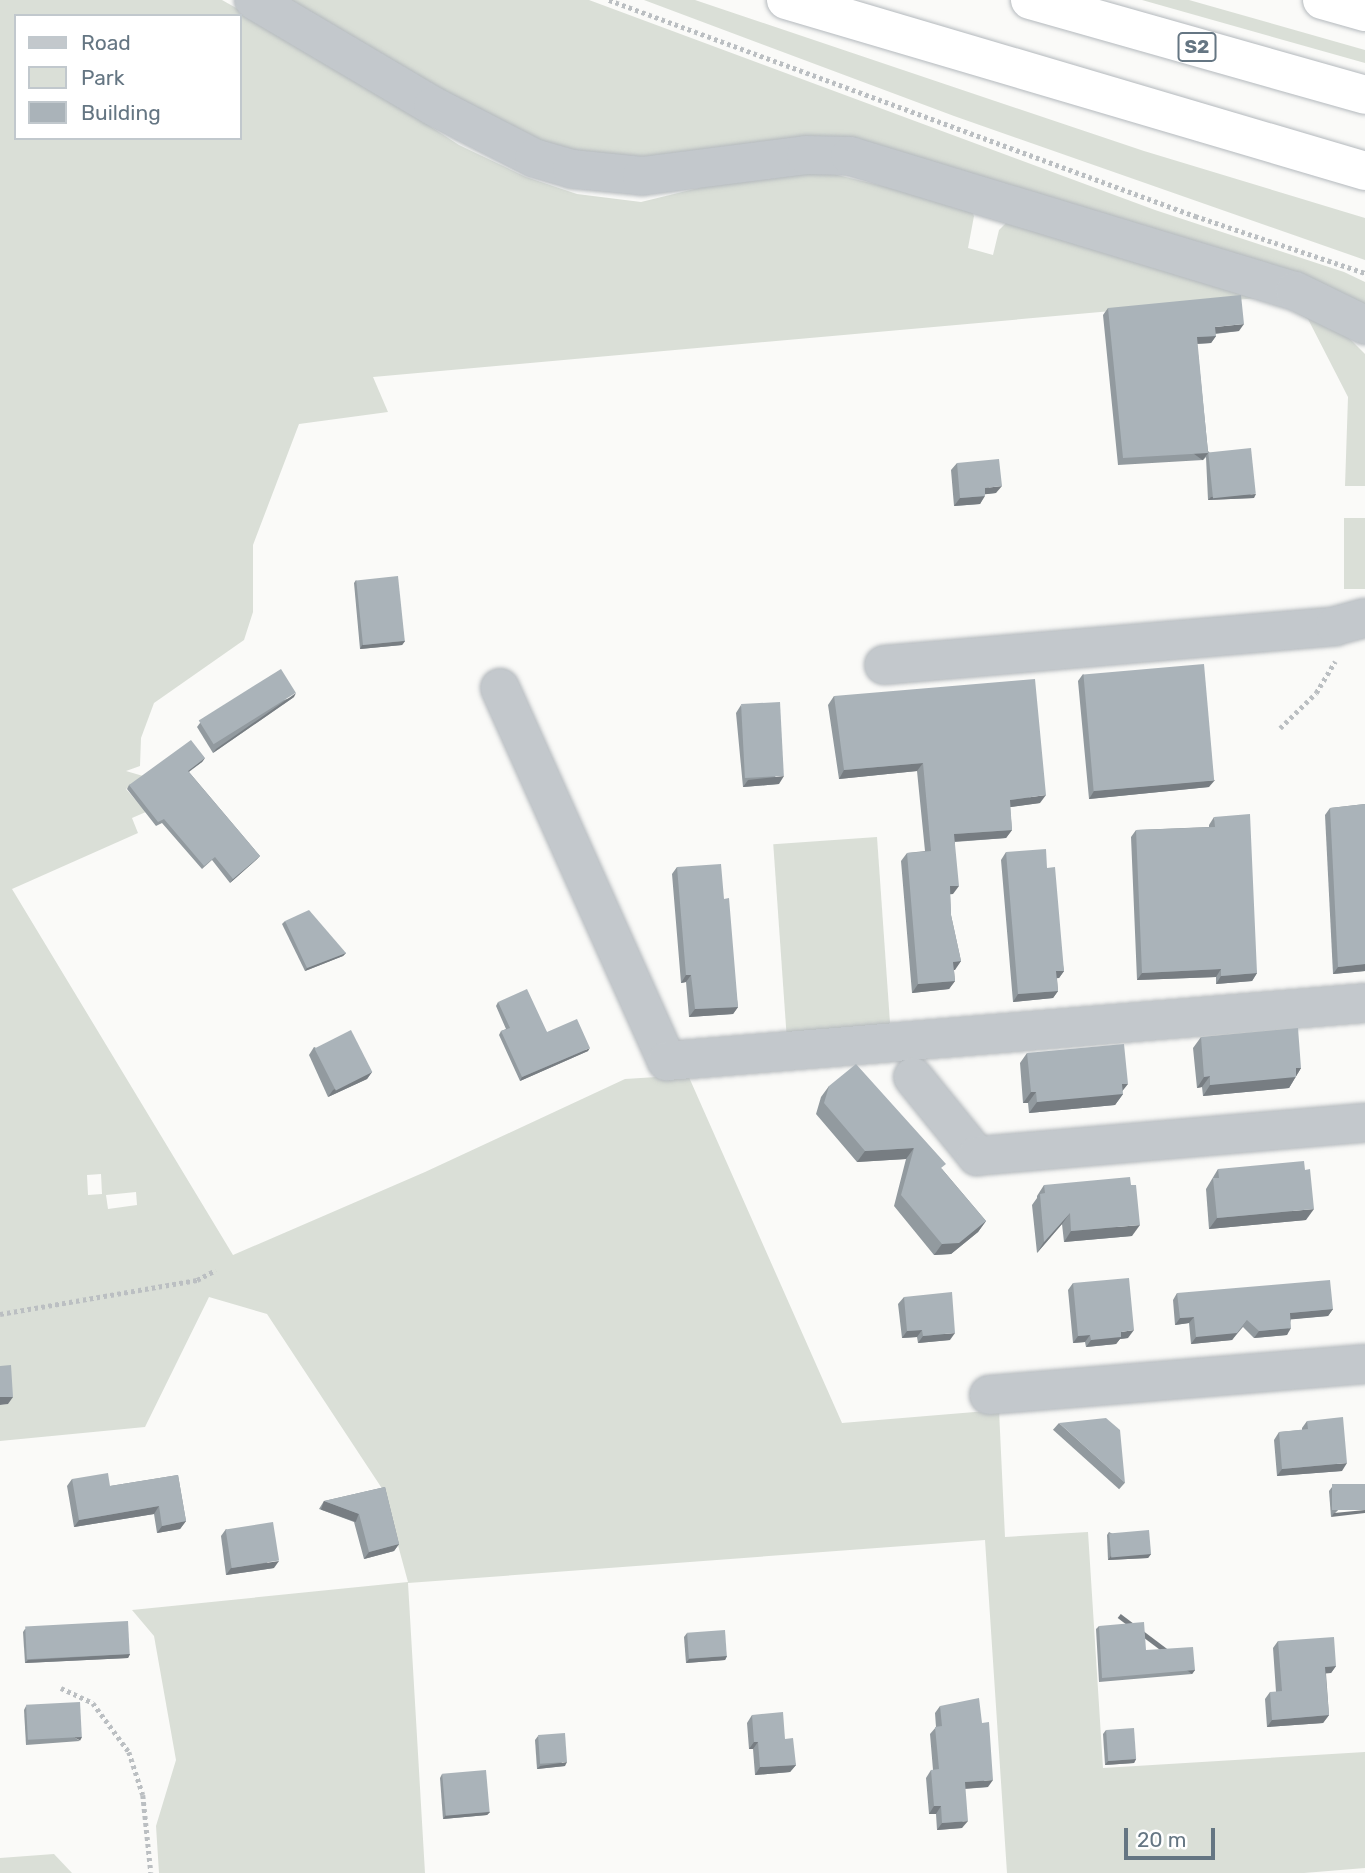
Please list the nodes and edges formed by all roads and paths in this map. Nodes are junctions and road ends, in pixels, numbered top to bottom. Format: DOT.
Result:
graph roads {
  1 [pos="254,0"];
  2 [pos="608,0"];
  3 [pos="786,0"];
  4 [pos="1030,0"];
  5 [pos="1322,0"];
  6 [pos="1365,12"];
  7 [pos="1365,95"];
  8 [pos="1365,171"];
  9 [pos="1365,273"];
  10 [pos="1365,325"];
  11 [pos="1362,620"];
  12 [pos="884,665"];
  13 [pos="500,688"];
  14 [pos="1280,728"];
  15 [pos="1365,1003"];
  16 [pos="913,1077"];
  17 [pos="1365,1123"];
  18 [pos="216,1270"];
  19 [pos="0,1314"];
  20 [pos="1365,1364"];
  21 [pos="989,1395"];
  22 [pos="61,1688"];
  23 [pos="151,1873"];
  1 -- 10 [label="street"];
  2 -- 9 [label="path"];
  3 -- 8 [label="highway"];
  4 -- 7 [label="highway, S2"];
  5 -- 6 [label="highway"];
  11 -- 12 [label="street"];
  11 -- 14 [label="path"];
  13 -- 15 [label="street"];
  16 -- 17 [label="street"];
  18 -- 19 [label="path"];
  20 -- 21 [label="street"];
  22 -- 23 [label="path"];
}
